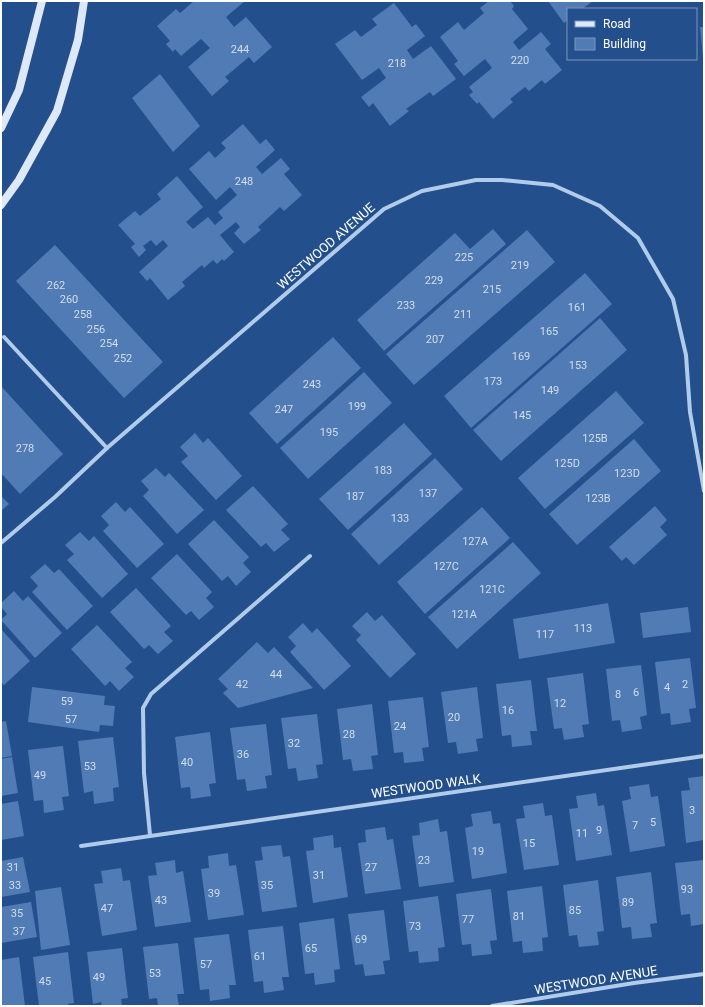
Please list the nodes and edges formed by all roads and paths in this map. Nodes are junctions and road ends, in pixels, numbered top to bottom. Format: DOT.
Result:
graph roads {
  1 [pos="42,1"];
  2 [pos="84,1"];
  3 [pos="1,128"];
  4 [pos="1,205"];
  5 [pos="4,337"];
  6 [pos="107,448"];
  7 [pos="704,491"];
  8 [pos="1,543"];
  9 [pos="310,556"];
  10 [pos="704,756"];
  11 [pos="150,835"];
  12 [pos="81,846"];
  13 [pos="704,974"];
  14 [pos="492,1006"];
  1 -- 3 [label="street"];
  2 -- 4 [label="street"];
  5 -- 6 [label="street"];
  6 -- 7 [label="street, WESTWOOD AVENUE"];
  6 -- 8 [label="street, WESTWOOD AVENUE"];
  9 -- 11 [label="street"];
  10 -- 11 [label="street, WESTWOOD WALK"];
  11 -- 12 [label="street, WESTWOOD WALK"];
  13 -- 14 [label="street, WESTWOOD AVENUE"];
}
